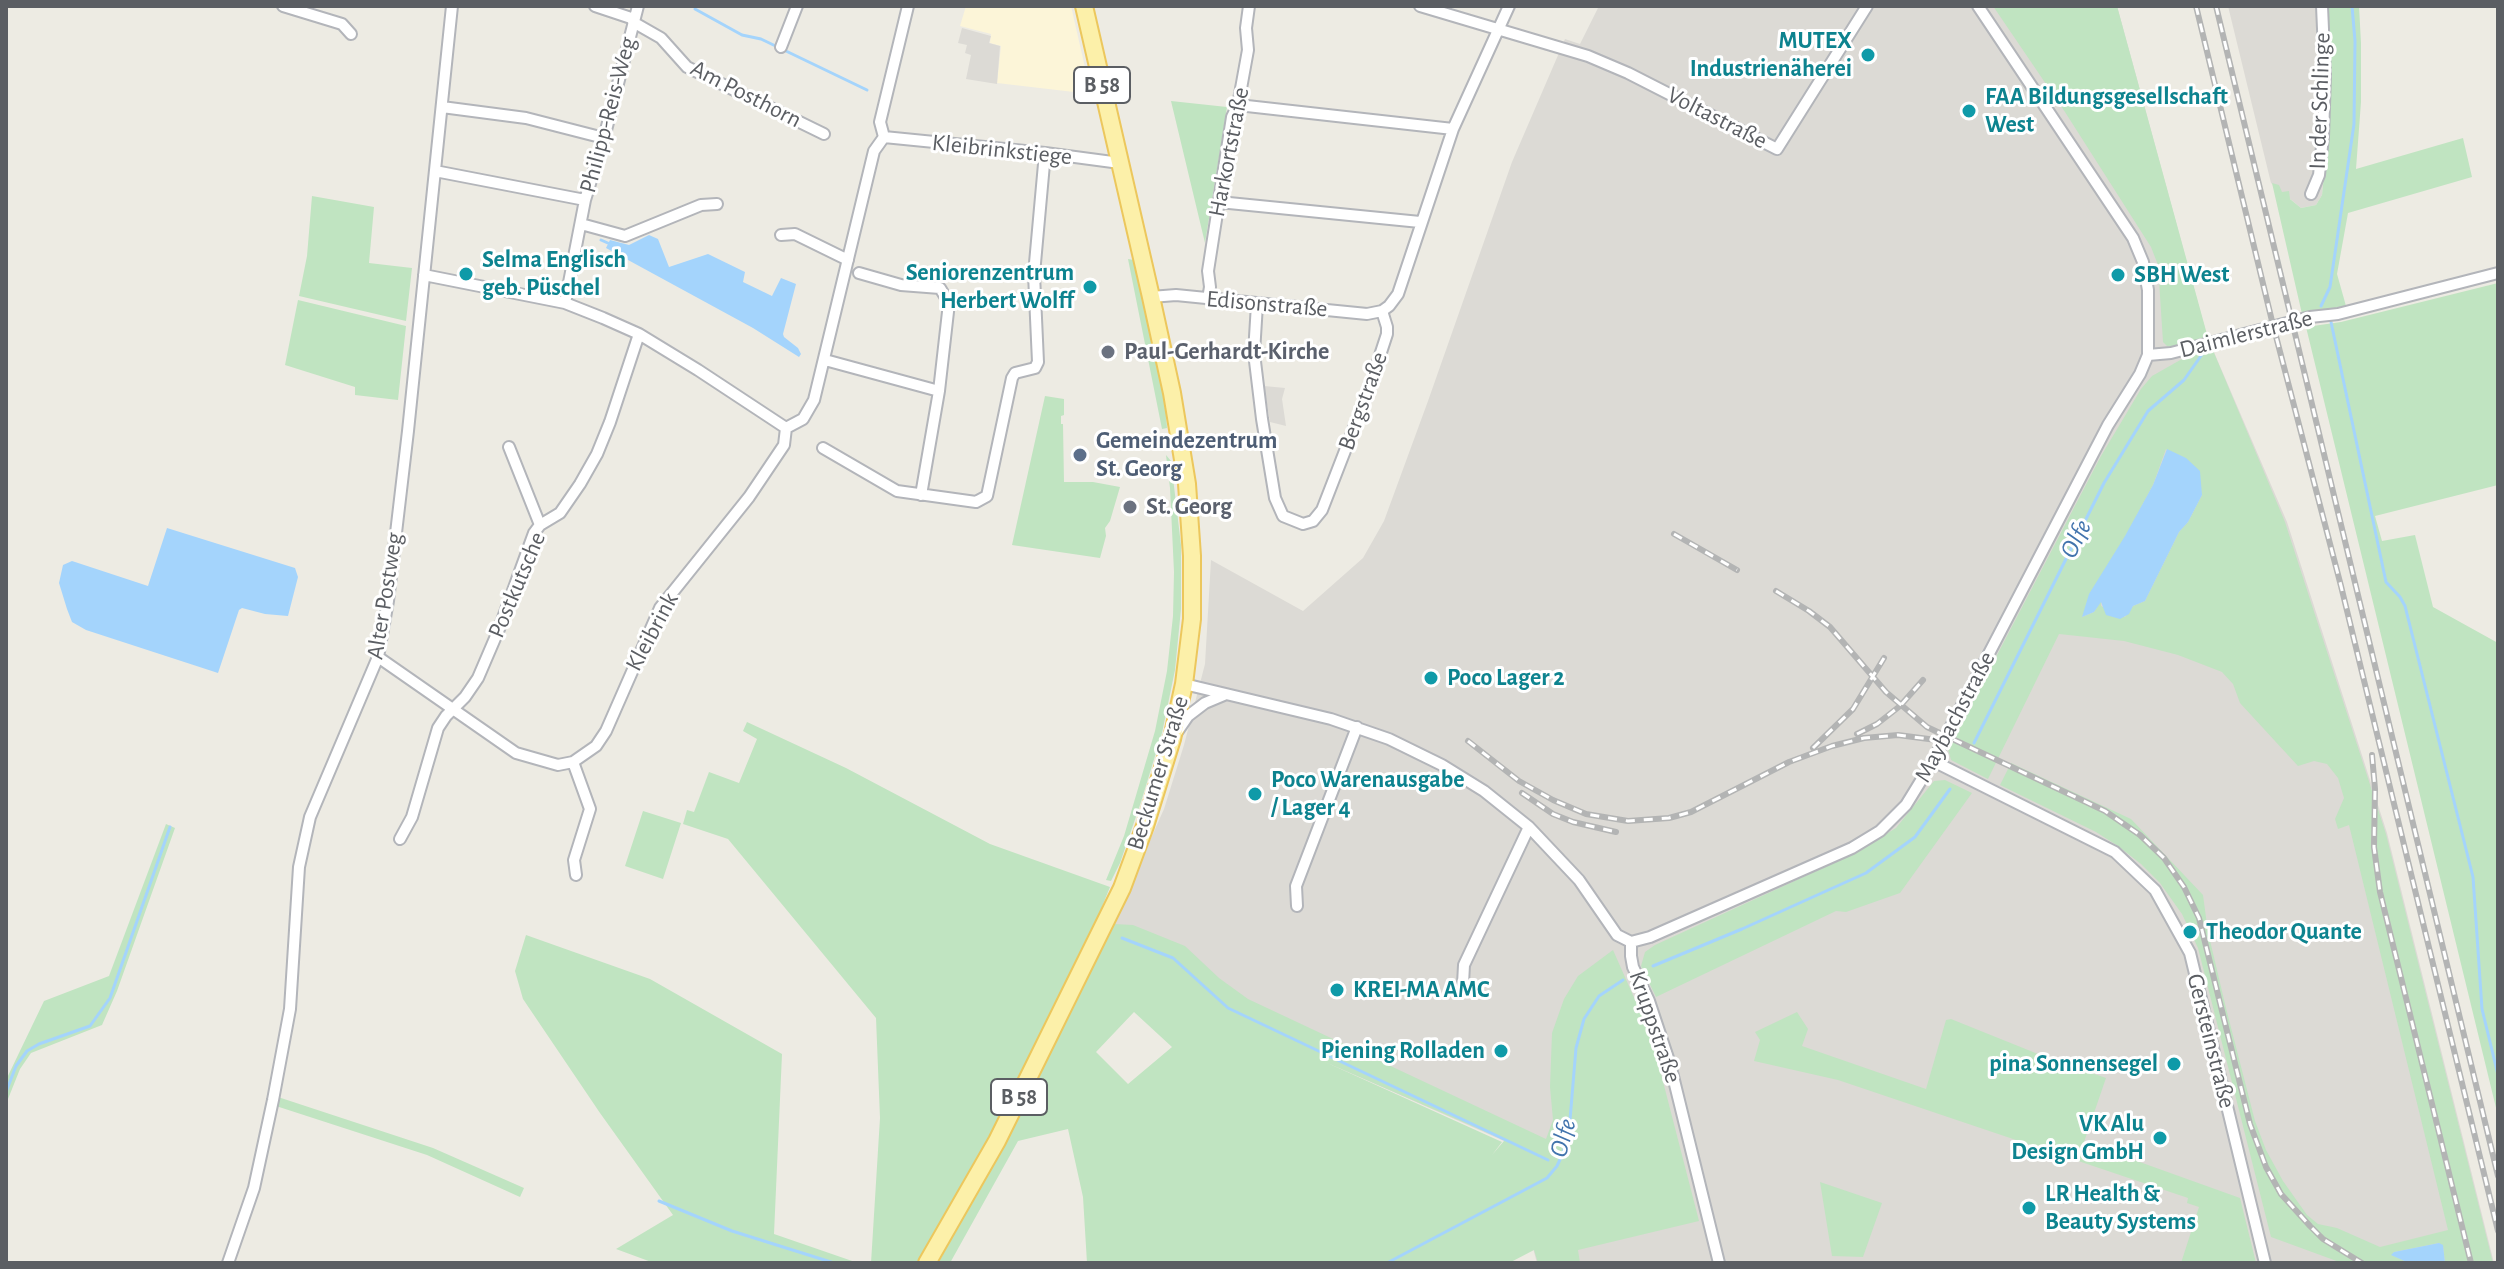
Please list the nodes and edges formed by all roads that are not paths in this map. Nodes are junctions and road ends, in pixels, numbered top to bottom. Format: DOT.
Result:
graph roads {
  1 [pos="283,6"];
  2 [pos="452,6"];
  3 [pos="595,6"];
  4 [pos="638,6"];
  5 [pos="797,6"];
  6 [pos="908,6"];
  7 [pos="1084,6"];
  8 [pos="1249,6"];
  9 [pos="1420,6"];
  10 [pos="1509,6"];
  11 [pos="1867,6"];
  12 [pos="1978,6"];
  13 [pos="2322,6"];
  14 [pos="634,20"];
  15 [pos="1498,29"];
  16 [pos="351,34"];
  17 [pos="781,47"];
  18 [pos="1238,105"];
  19 [pos="442,107"];
  20 [pos="1453,129"];
  21 [pos="824,134"];
  22 [pos="884,137"];
  23 [pos="604,138"];
  24 [pos="1045,153"];
  25 [pos="1120,163"];
  26 [pos="435,171"];
  27 [pos="2311,194"];
  28 [pos="585,200"];
  29 [pos="1219,202"];
  30 [pos="717,204"];
  31 [pos="1420,222"];
  32 [pos="581,224"];
  33 [pos="781,235"];
  34 [pos="848,260"];
  35 [pos="859,273"];
  36 [pos="2498,273"];
  37 [pos="424,275"];
  38 [pos="1151,297"];
  39 [pos="1208,299"];
  40 [pos="565,303"];
  41 [pos="1257,304"];
  42 [pos="1382,311"];
  43 [pos="639,334"];
  44 [pos="2148,355"];
  45 [pos="825,360"];
  46 [pos="939,391"];
  47 [pos="786,428"];
  48 [pos="509,447"];
  49 [pos="823,448"];
  50 [pos="921,495"];
  51 [pos="540,525"];
  52 [pos="378,657"];
  53 [pos="1184,684"];
  54 [pos="1224,695"];
  55 [pos="455,708"];
  56 [pos="1357,727"];
  57 [pos="1172,739"];
  58 [pos="1933,761"];
  59 [pos="573,762"];
  60 [pos="1529,827"];
  61 [pos="400,839"];
  62 [pos="576,875"];
  63 [pos="1297,906"];
  64 [pos="1631,942"];
  65 [pos="1463,984"];
  66 [pos="228,1263"];
  67 [pos="927,1263"];
  68 [pos="1719,1263"];
  69 [pos="2265,1263"];
  1 -- 16 [label="street"];
  2 -- 19 [label="street, Alter Postweg"];
  3 -- 14 [label="street, Am Posthorn"];
  4 -- 14 [label="street, Philipp-Reis-Weg"];
  5 -- 17 [label="street"];
  6 -- 22 [label="street, Kleibrink"];
  7 -- 25 [label="main road, Beckumer Straße / B 58"];
  8 -- 18 [label="street, Harkortstraße"];
  9 -- 15 [label="street"];
  10 -- 15 [label="street"];
  11 -- 15 [label="street, Voltastraße"];
  12 -- 44 [label="street, Daimlerstraße"];
  13 -- 27 [label="street, In der Schlinge"];
  14 -- 21 [label="street, Am Posthorn"];
  14 -- 23 [label="street, Philipp-Reis-Weg"];
  15 -- 20 [label="street"];
  18 -- 20 [label="street"];
  18 -- 29 [label="street, Harkortstraße"];
  19 -- 23 [label="street"];
  19 -- 26 [label="street, Alter Postweg"];
  20 -- 31 [label="street"];
  22 -- 24 [label="street, Kleibrinkstiege"];
  22 -- 34 [label="street, Kleibrink"];
  23 -- 28 [label="street, Philipp-Reis-Weg"];
  24 -- 25 [label="street, Kleibrinkstiege"];
  24 -- 50 [label="street"];
  25 -- 38 [label="main road, Beckumer Straße / B 58"];
  26 -- 28 [label="street"];
  26 -- 37 [label="street, Alter Postweg"];
  28 -- 32 [label="street, Philipp-Reis-Weg"];
  29 -- 31 [label="street"];
  29 -- 39 [label="street, Harkortstraße"];
  30 -- 32 [label="street, Philipp-Reis-Weg"];
  31 -- 42 [label="street"];
  32 -- 40 [label="street, Philipp-Reis-Weg"];
  33 -- 34 [label="street"];
  34 -- 45 [label="street, Kleibrink"];
  35 -- 46 [label="street"];
  36 -- 44 [label="street, Daimlerstraße"];
  37 -- 40 [label="street"];
  37 -- 52 [label="street, Alter Postweg"];
  38 -- 39 [label="street, Edisonstraße"];
  38 -- 53 [label="main road, Beckumer Straße / B 58"];
  39 -- 41 [label="street, Edisonstraße"];
  40 -- 43 [label="street"];
  41 -- 42 [label="street, Edisonstraße"];
  41 -- 42 [label="street, Bergstraße"];
  43 -- 47 [label="street"];
  43 -- 51 [label="street, Postkutsche"];
  44 -- 58 [label="street, Maybachstraße"];
  45 -- 46 [label="street"];
  45 -- 47 [label="street, Kleibrink"];
  46 -- 50 [label="street"];
  47 -- 59 [label="street, Kleibrink"];
  48 -- 51 [label="street"];
  49 -- 50 [label="street"];
  51 -- 55 [label="street, Postkutsche"];
  52 -- 55 [label="street"];
  52 -- 66 [label="street, Alter Postweg"];
  53 -- 54 [label="street, Kruppstraße"];
  53 -- 57 [label="main road, Beckumer Straße / B 58"];
  54 -- 56 [label="street, Kruppstraße"];
  54 -- 57 [label="street"];
  55 -- 59 [label="street"];
  55 -- 61 [label="street, Postkutsche"];
  56 -- 60 [label="street, Kruppstraße"];
  56 -- 63 [label="street"];
  57 -- 67 [label="main road, Beckumer Straße / B 58"];
  58 -- 64 [label="street, Maybachstraße"];
  58 -- 69 [label="street, Gersteinstraße"];
  59 -- 62 [label="street"];
  60 -- 64 [label="street, Kruppstraße"];
  60 -- 65 [label="street"];
  64 -- 68 [label="street, Kruppstraße"];
}
